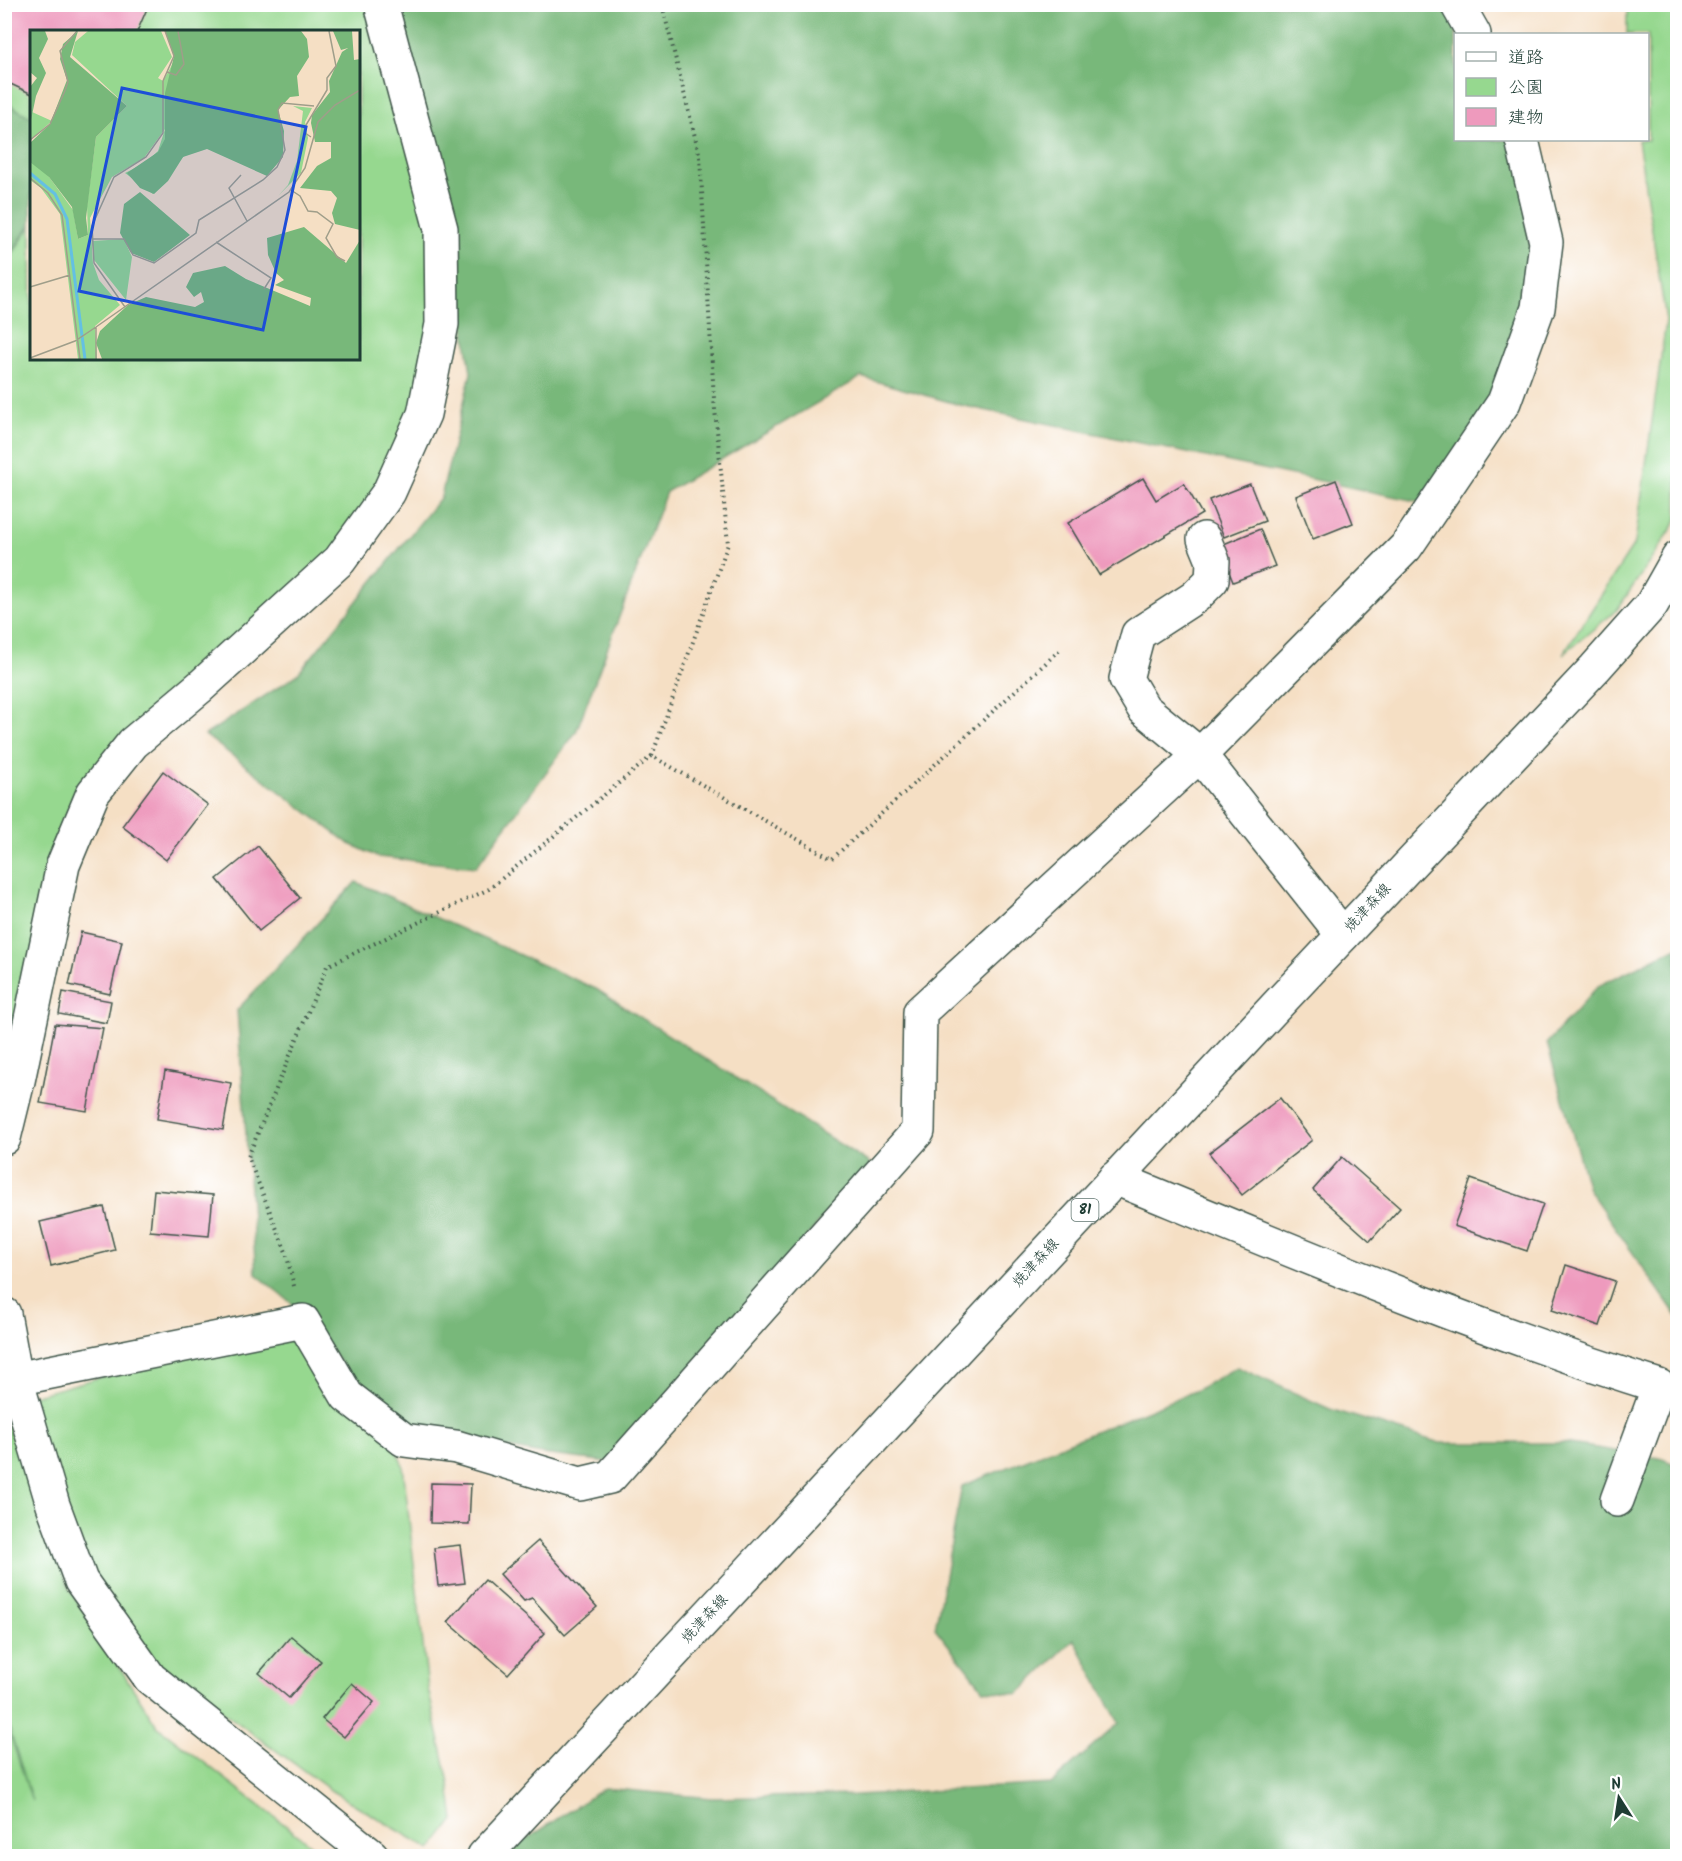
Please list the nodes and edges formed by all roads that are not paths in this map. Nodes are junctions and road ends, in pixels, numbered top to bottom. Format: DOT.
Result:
graph roads {
  1 [pos="381,4"];
  2 [pos="1458,4"];
  3 [pos="1473,33"];
  4 [pos="1522,141"];
  5 [pos="1204,539"];
  6 [pos="1674,574"];
  7 [pos="1200,755"];
  8 [pos="1343,935"];
  9 [pos="4,1138"];
  10 [pos="1116,1178"];
  11 [pos="4,1314"];
  12 [pos="16,1379"];
  13 [pos="1617,1500"];
  14 [pos="372,1857"];
  15 [pos="484,1857"];
  1 -- 9 [label="street"];
  2 -- 3 [label="street"];
  4 -- 7 [label="street"];
  5 -- 7 [label="street"];
  6 -- 8 [label="street, 焼津森線 / 81"];
  7 -- 8 [label="street"];
  7 -- 12 [label="street"];
  8 -- 10 [label="street, 焼津森線 / 81"];
  10 -- 13 [label="street"];
  10 -- 15 [label="street, 焼津森線 / 81"];
  11 -- 12 [label="street"];
  12 -- 14 [label="street"];
}
